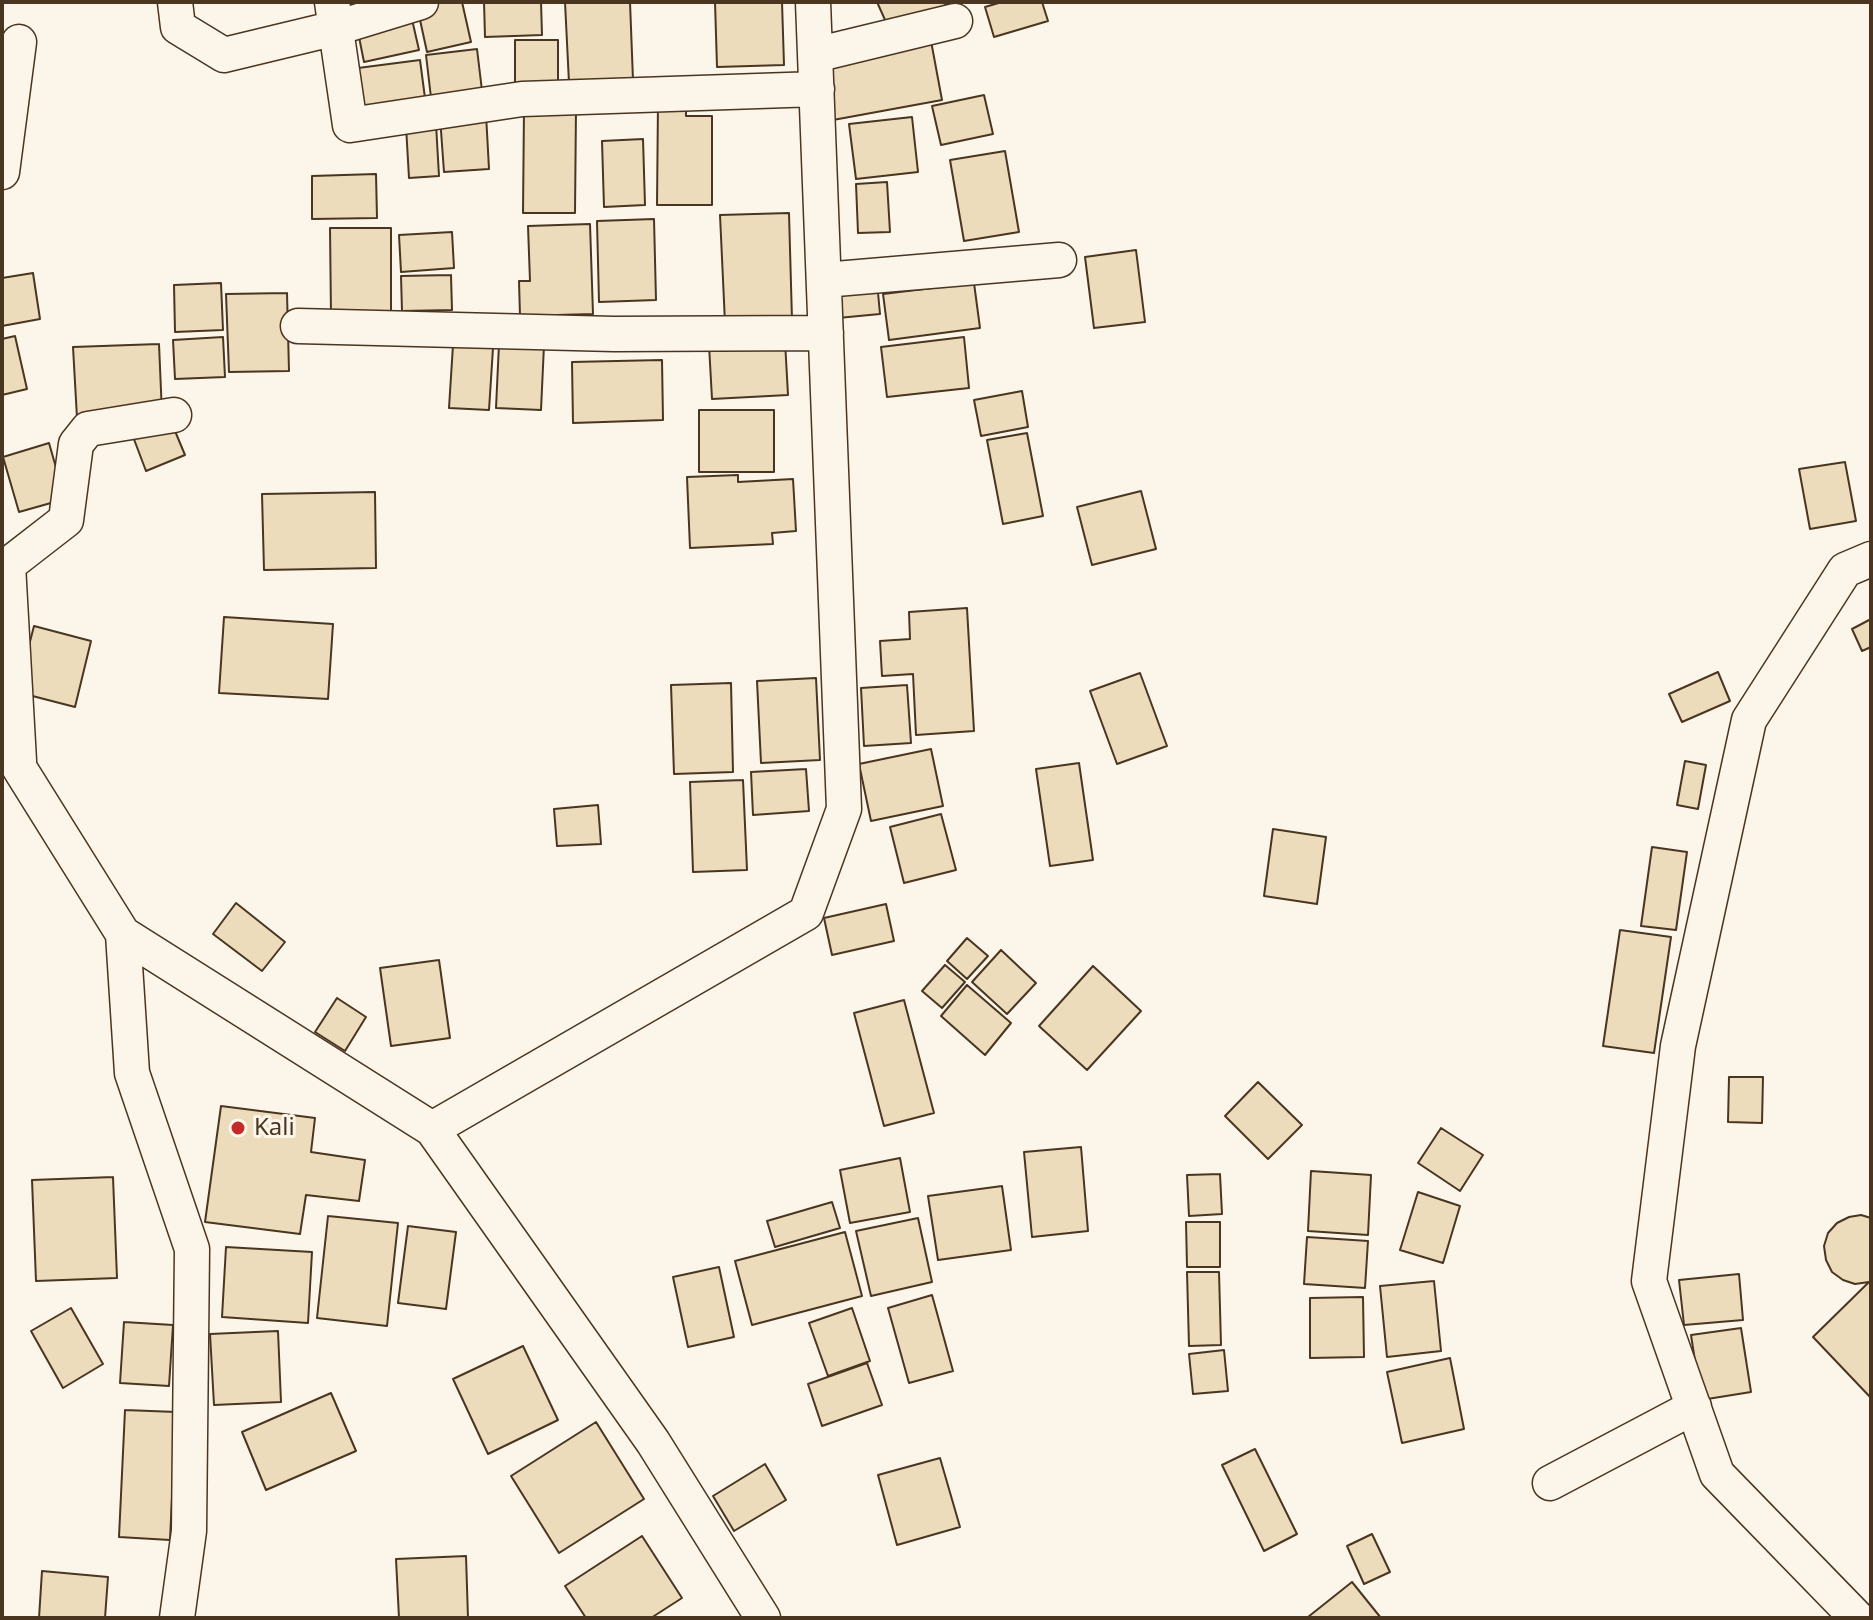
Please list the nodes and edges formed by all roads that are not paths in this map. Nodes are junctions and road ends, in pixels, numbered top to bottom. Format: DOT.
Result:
graph roads {
  1 [pos="175,2"];
  2 [pos="421,2"];
  3 [pos="813,2"];
  4 [pos="334,15"];
  5 [pos="955,21"];
  6 [pos="19,42"];
  7 [pos="815,55"];
  8 [pos="817,89"];
  9 [pos="2,172"];
  10 [pos="1059,260"];
  11 [pos="824,280"];
  12 [pos="298,326"];
  13 [pos="826,333"];
  14 [pos="174,415"];
  15 [pos="1871,559"];
  16 [pos="2,734"];
  17 [pos="20,769"];
  18 [pos="123,934"];
  19 [pos="432,1129"];
  20 [pos="1694,1407"];
  21 [pos="1550,1483"];
  22 [pos="177,1618"];
  23 [pos="763,1618"];
  24 [pos="1857,1618"];
  1 -- 4 [label="street"];
  2 -- 4 [label="street"];
  3 -- 7 [label="street"];
  4 -- 8 [label="street"];
  5 -- 7 [label="street"];
  6 -- 9 [label="street"];
  7 -- 8 [label="street"];
  8 -- 11 [label="street"];
  10 -- 11 [label="street"];
  11 -- 13 [label="street"];
  12 -- 13 [label="street"];
  13 -- 19 [label="street"];
  14 -- 17 [label="street"];
  15 -- 20 [label="street"];
  16 -- 17 [label="street"];
  17 -- 18 [label="street"];
  18 -- 19 [label="street"];
  18 -- 22 [label="street"];
  19 -- 23 [label="street"];
  20 -- 21 [label="street"];
  20 -- 24 [label="street"];
}
